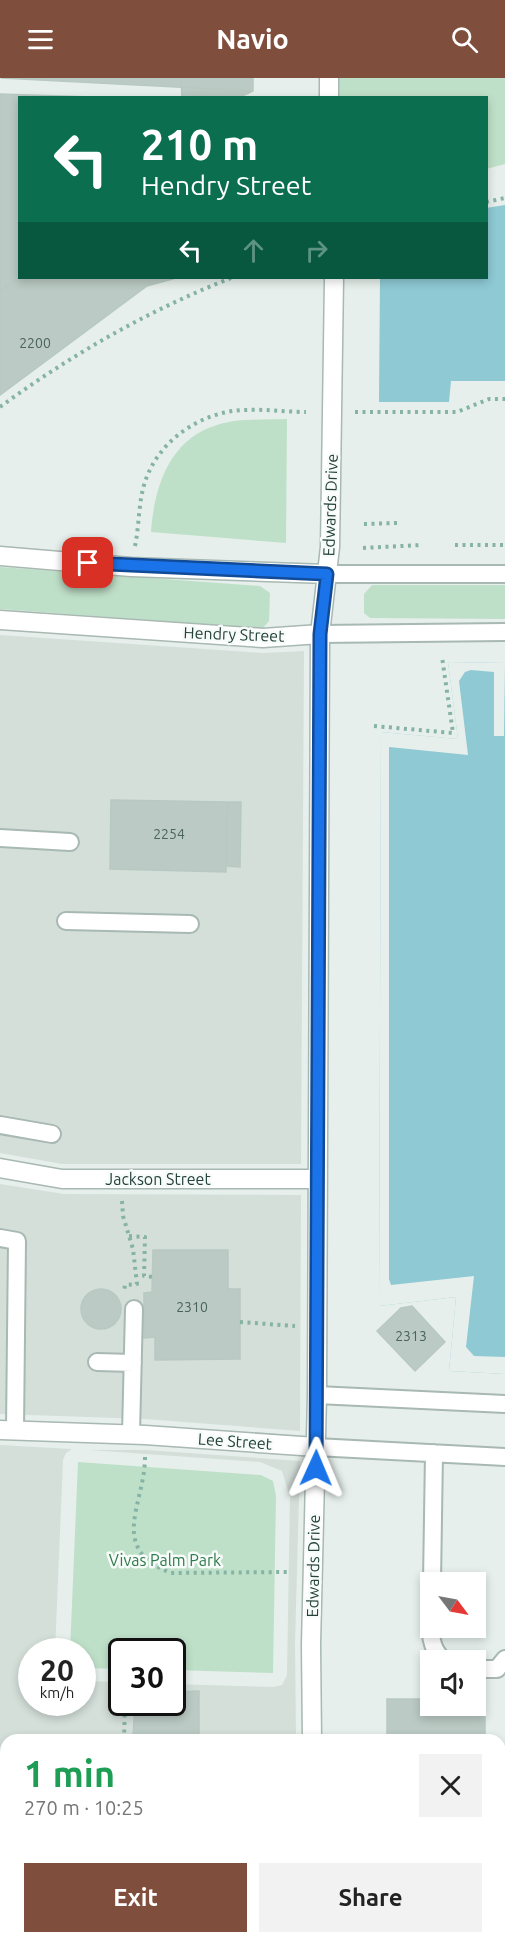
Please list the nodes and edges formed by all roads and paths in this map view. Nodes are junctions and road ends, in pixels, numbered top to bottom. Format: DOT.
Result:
graph roads {
  1 [pos="329,78"];
  2 [pos="329,96"];
  3 [pos="505,198"];
  4 [pos="488,202"];
  5 [pos="229,279"];
  6 [pos="334,279"];
  7 [pos="505,399"];
  8 [pos="0,407"];
  9 [pos="306,412"];
  10 [pos="353,412"];
  11 [pos="398,523"];
  12 [pos="364,524"];
  13 [pos="422,545"];
  14 [pos="505,545"];
  15 [pos="455,546"];
  16 [pos="363,548"];
  17 [pos="0,556"];
  18 [pos="131,567"];
  19 [pos="327,574"];
  20 [pos="505,574"];
  21 [pos="0,620"];
  22 [pos="505,632"];
  23 [pos="320,634"];
  24 [pos="442,657"];
  25 [pos="374,726"];
  26 [pos="0,838"];
  27 [pos="70,842"];
  28 [pos="66,921"];
  29 [pos="190,924"];
  30 [pos="0,1125"];
  31 [pos="52,1134"];
  32 [pos="0,1168"];
  33 [pos="119,1179"];
  34 [pos="317,1179"];
  35 [pos="129,1236"];
  36 [pos="0,1238"];
  37 [pos="153,1277"];
  38 [pos="134,1309"];
  39 [pos="240,1322"];
  40 [pos="316,1327"];
  41 [pos="97,1362"];
  42 [pos="133,1363"];
  43 [pos="317,1395"];
  44 [pos="505,1404"];
  45 [pos="7,1430"];
  46 [pos="138,1435"];
  47 [pos="316,1447"];
  48 [pos="434,1453"];
  49 [pos="505,1457"];
  50 [pos="313,1571"];
  51 [pos="432,1572"];
  52 [pos="486,1669"];
  53 [pos="502,1669"];
  54 [pos="125,1716"];
  55 [pos="124,1734"];
  56 [pos="312,1734"];
  1 -- 2 [label="street"];
  3 -- 4 [label="path"];
  5 -- 8 [label="path"];
  6 -- 19 [label="street, Edwards Drive"];
  7 -- 10 [label="path"];
  9 -- 18 [label="path"];
  11 -- 12 [label="path"];
  13 -- 16 [label="path"];
  14 -- 15 [label="path"];
  17 -- 18 [label="street"];
  18 -- 19 [label="street"];
  19 -- 20 [label="lane"];
  19 -- 23 [label="street, Edwards Drive"];
  21 -- 23 [label="street, Hendry Street"];
  22 -- 23 [label="lane, Hendry Street"];
  23 -- 34 [label="street, Edwards Drive"];
  24 -- 25 [label="path"];
  26 -- 27 [label="lane"];
  28 -- 29 [label="lane"];
  30 -- 31 [label="lane"];
  32 -- 33 [label="street, Jackson Street"];
  33 -- 34 [label="street, Jackson Street"];
  33 -- 35 [label="path"];
  34 -- 40 [label="street, Edwards Drive"];
  35 -- 37 [label="path"];
  35 -- 38 [label="path"];
  36 -- 45 [label="lane"];
  38 -- 42 [label="lane"];
  39 -- 40 [label="path"];
  40 -- 43 [label="street, Edwards Drive"];
  41 -- 42 [label="lane"];
  42 -- 46 [label="lane"];
  43 -- 44 [label="lane"];
  43 -- 47 [label="street, Edwards Drive"];
  45 -- 46 [label="street, Lee Street"];
  46 -- 47 [label="street, Lee Street"];
  46 -- 50 [label="path"];
  47 -- 48 [label="lane, Lee Street"];
  47 -- 50 [label="street, Edwards Drive"];
  48 -- 49 [label="lane, Lee Street"];
  48 -- 51 [label="lane"];
  50 -- 56 [label="street, Edwards Drive"];
  52 -- 53 [label="lane"];
  54 -- 55 [label="path"];
}
